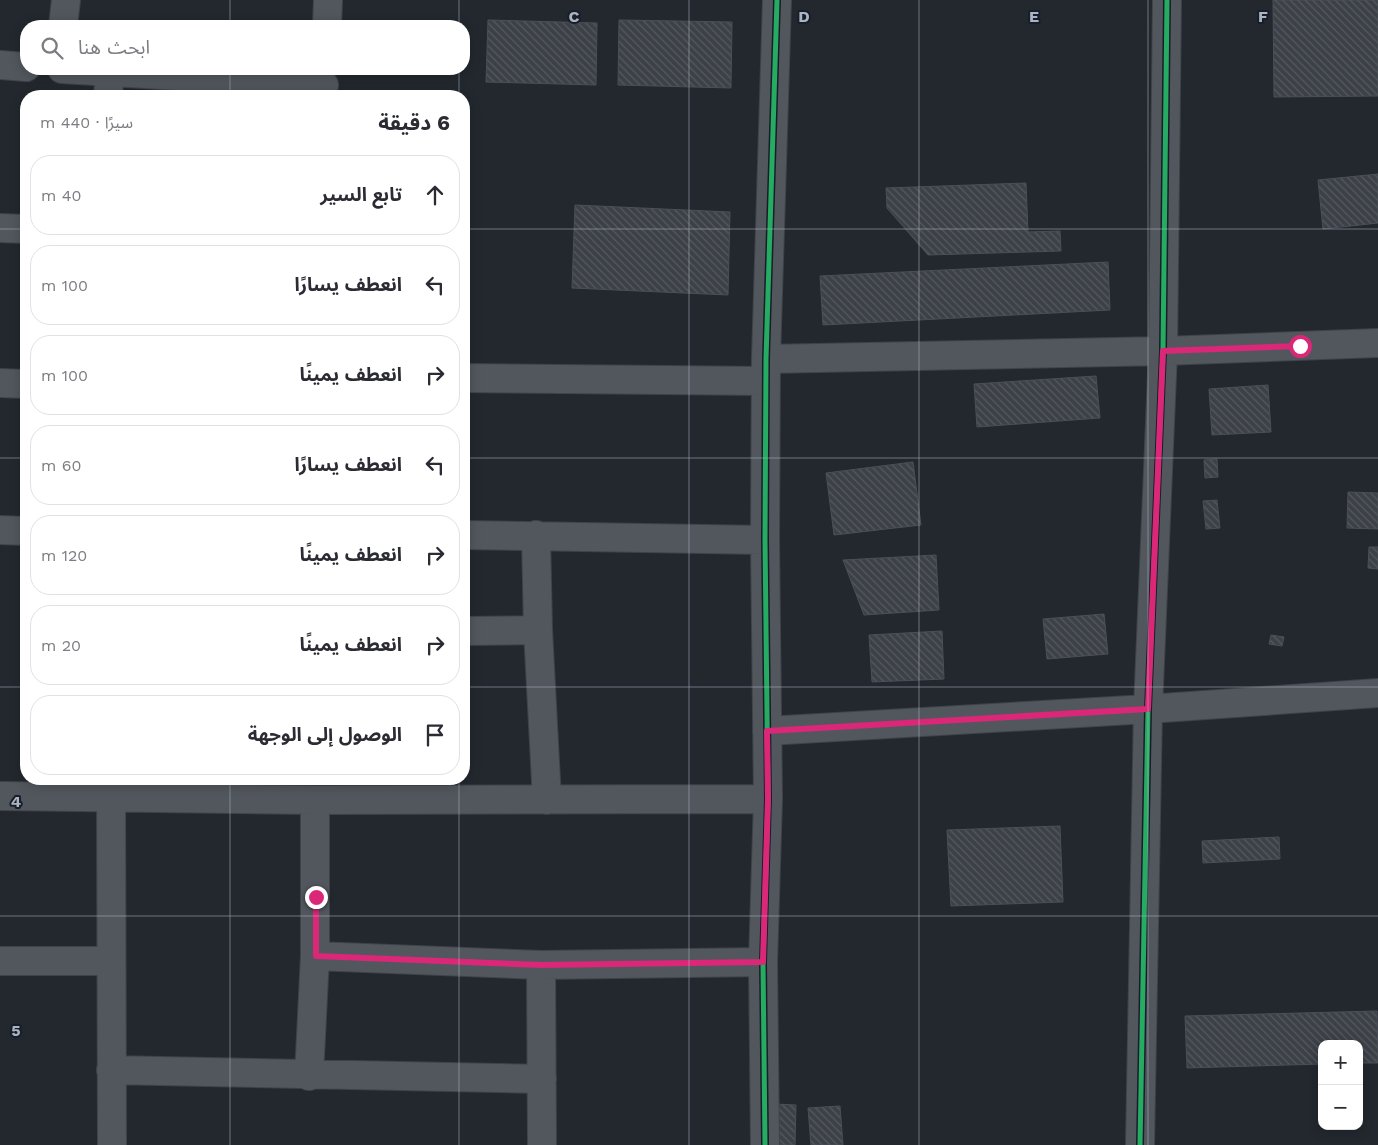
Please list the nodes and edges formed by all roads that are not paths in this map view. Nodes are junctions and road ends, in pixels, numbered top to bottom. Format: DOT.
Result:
graph roads {
  1 [pos="66,0"];
  2 [pos="328,0"];
  3 [pos="778,0"];
  4 [pos="1167,0"];
  5 [pos="64,20"];
  6 [pos="327,20"];
  7 [pos="0,65"];
  8 [pos="20,67"];
  9 [pos="82,75"];
  10 [pos="109,83"];
  11 [pos="324,83"];
  12 [pos="0,228"];
  13 [pos="20,229"];
  14 [pos="1378,343"];
  15 [pos="1163,351"];
  16 [pos="766,370"];
  17 [pos="470,378"];
  18 [pos="0,383"];
  19 [pos="20,384"];
  20 [pos="0,530"];
  21 [pos="20,531"];
  22 [pos="470,535"];
  23 [pos="536,535"];
  24 [pos="765,540"];
  25 [pos="538,630"];
  26 [pos="470,631"];
  27 [pos="1378,693"];
  28 [pos="1148,709"];
  29 [pos="767,731"];
  30 [pos="111,789"];
  31 [pos="0,796"];
  32 [pos="768,799"];
  33 [pos="315,800"];
  34 [pos="547,800"];
  35 [pos="316,956"];
  36 [pos="0,961"];
  37 [pos="110,961"];
  38 [pos="763,962"];
  39 [pos="542,965"];
  40 [pos="111,1070"];
  41 [pos="309,1076"];
  42 [pos="542,1079"];
  43 [pos="112,1145"];
  44 [pos="542,1145"];
  45 [pos="765,1145"];
  46 [pos="1140,1145"];
  1 -- 5 [label="street"];
  2 -- 6 [label="street"];
  3 -- 16 [label="street"];
  4 -- 15 [label="street"];
  7 -- 8 [label="street"];
  9 -- 10 [label="street"];
  10 -- 11 [label="street"];
  12 -- 13 [label="street"];
  14 -- 15 [label="street"];
  15 -- 16 [label="street"];
  15 -- 28 [label="street"];
  16 -- 17 [label="street"];
  16 -- 24 [label="street"];
  18 -- 19 [label="street"];
  20 -- 21 [label="street"];
  22 -- 23 [label="street"];
  23 -- 24 [label="street"];
  23 -- 25 [label="street"];
  24 -- 29 [label="street"];
  25 -- 26 [label="street"];
  25 -- 34 [label="street"];
  27 -- 28 [label="street"];
  28 -- 29 [label="street"];
  28 -- 46 [label="street"];
  29 -- 32 [label="street"];
  30 -- 31 [label="street"];
  30 -- 33 [label="street"];
  30 -- 37 [label="street"];
  32 -- 34 [label="street"];
  32 -- 38 [label="street"];
  33 -- 34 [label="street"];
  33 -- 35 [label="street"];
  35 -- 39 [label="street"];
  35 -- 41 [label="street"];
  36 -- 37 [label="street"];
  37 -- 40 [label="street"];
  38 -- 39 [label="street"];
  38 -- 45 [label="street"];
  39 -- 42 [label="street"];
  40 -- 41 [label="street"];
  40 -- 43 [label="street"];
  41 -- 42 [label="street"];
  42 -- 44 [label="street"];
}
